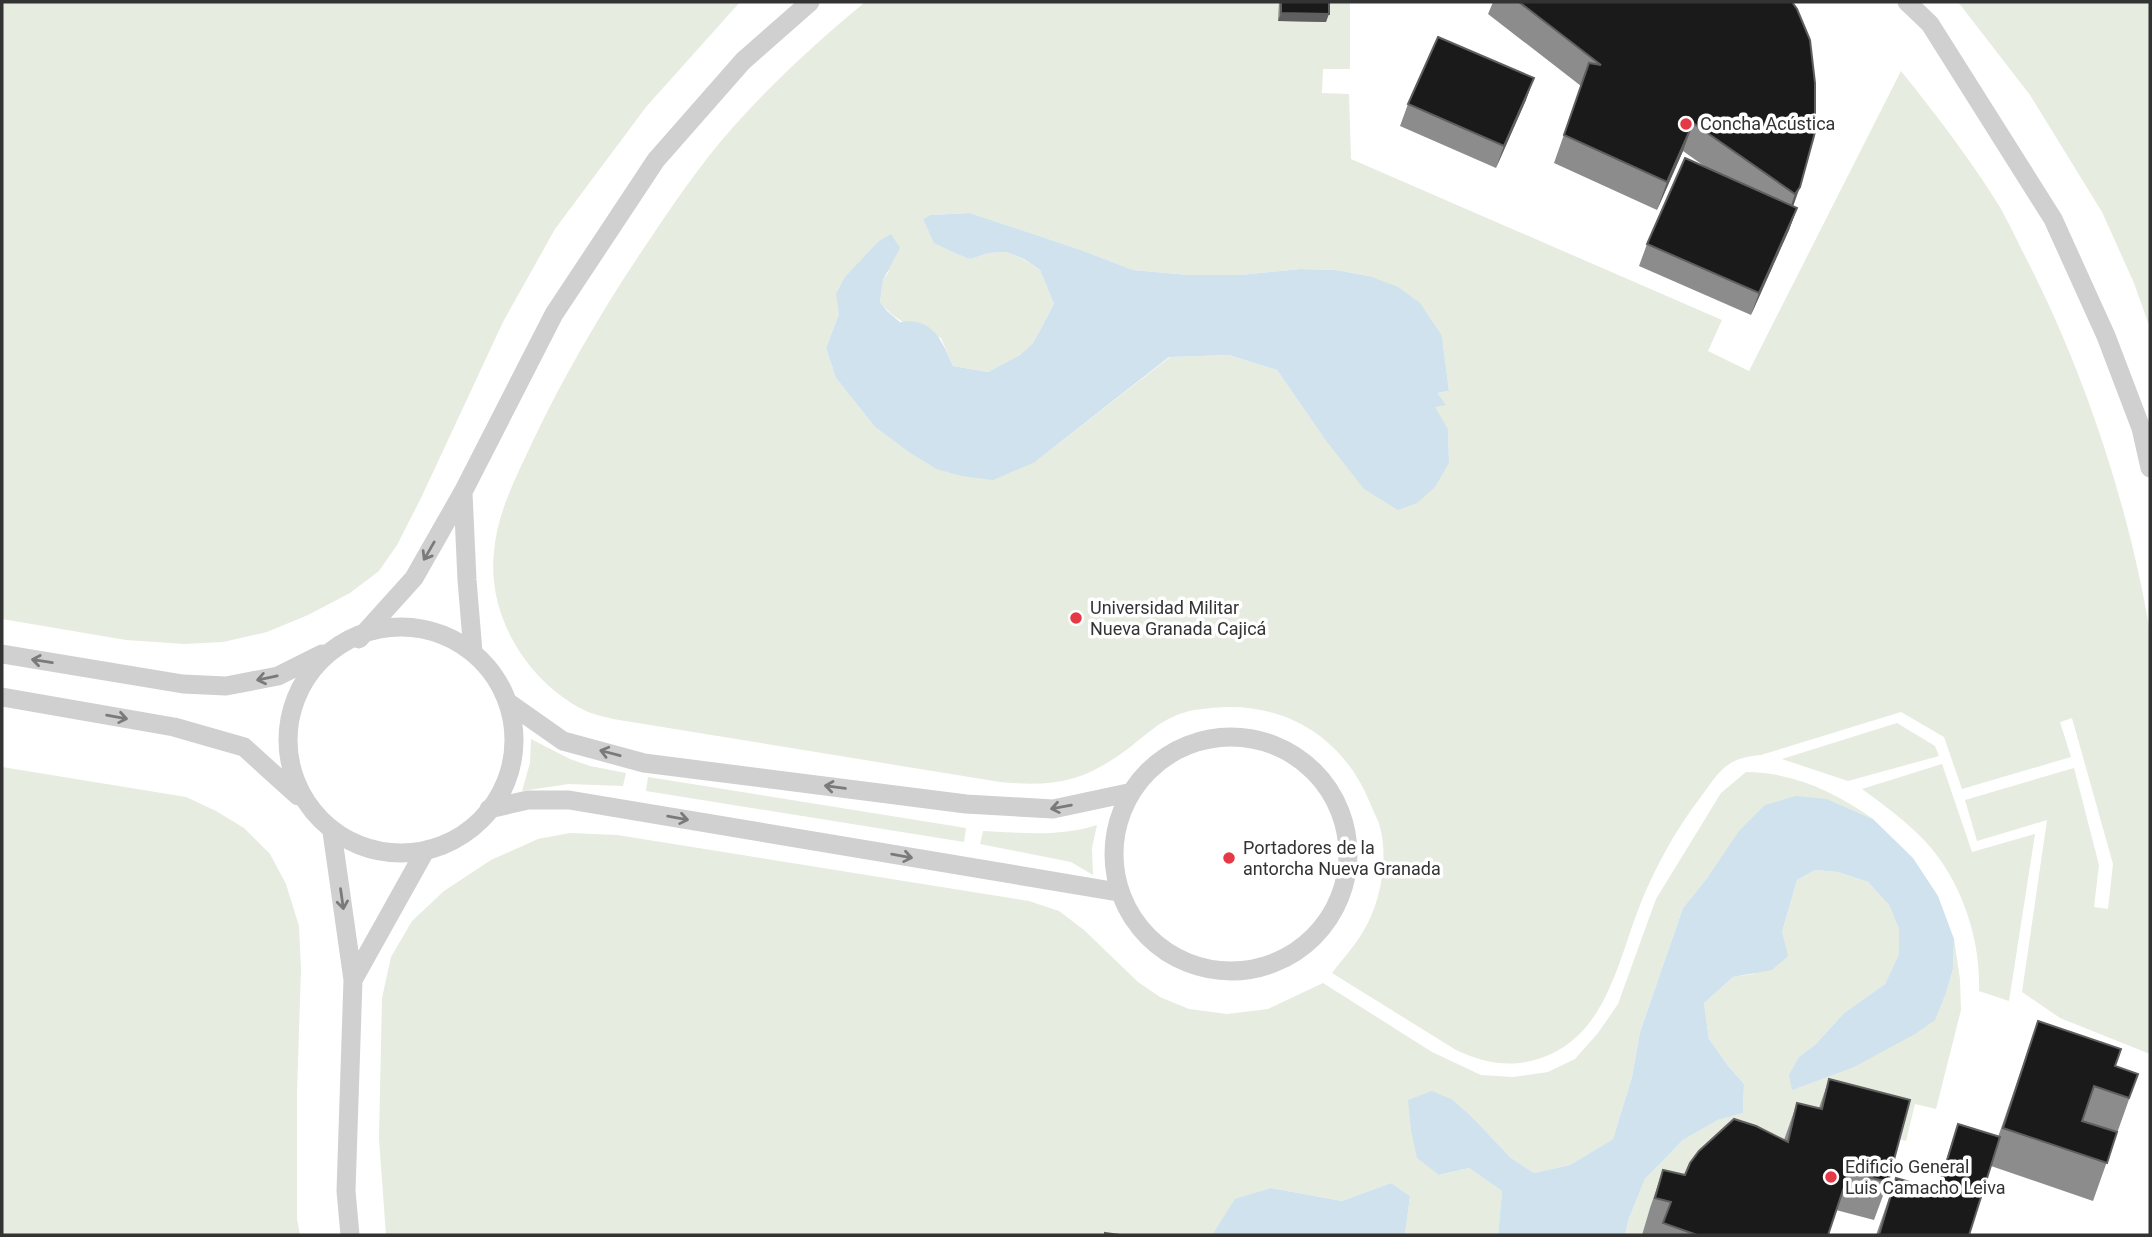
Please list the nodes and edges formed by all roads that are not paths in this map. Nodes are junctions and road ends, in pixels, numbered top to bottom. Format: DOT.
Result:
graph roads {
  1 [pos="810,2"];
  2 [pos="1907,2"];
  3 [pos="2150,468"];
  4 [pos="463,492"];
  5 [pos="359,639"];
  6 [pos="329,651"];
  7 [pos="472,652"];
  8 [pos="2,654"];
  9 [pos="2,697"];
  10 [pos="509,704"];
  11 [pos="1128,793"];
  12 [pos="304,801"];
  13 [pos="489,809"];
  14 [pos="332,832"];
  15 [pos="425,851"];
  16 [pos="1118,892"];
  17 [pos="353,980"];
  18 [pos="350,1235"];
  1 -- 4 [label="lane"];
  2 -- 3 [label="lane"];
  4 -- 5 [label="lane, one-way"];
  4 -- 7 [label="lane"];
  5 -- 6 [label="lane"];
  5 -- 7 [label="lane"];
  6 -- 8 [label="lane, one-way"];
  6 -- 12 [label="lane"];
  7 -- 10 [label="lane"];
  9 -- 12 [label="lane, one-way"];
  11 -- 10 [label="lane, one-way"];
  10 -- 13 [label="lane"];
  11 -- 16 [label="lane"];
  11 -- 16 [label="lane"];
  12 -- 14 [label="lane"];
  13 -- 15 [label="lane"];
  13 -- 16 [label="lane, one-way"];
  14 -- 15 [label="lane"];
  14 -- 17 [label="lane, one-way"];
  15 -- 17 [label="lane"];
  17 -- 18 [label="lane"];
}
